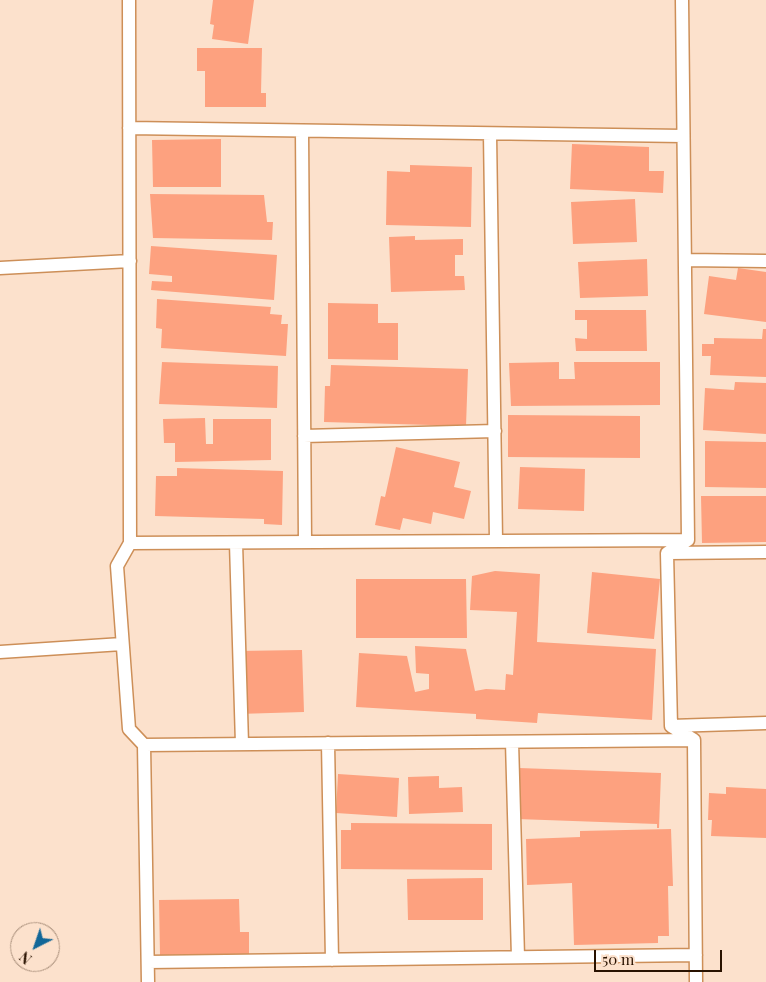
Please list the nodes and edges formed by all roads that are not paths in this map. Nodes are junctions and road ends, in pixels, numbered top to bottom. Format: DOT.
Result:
graph roads {
  1 [pos="129,0"];
  2 [pos="682,0"];
  3 [pos="129,128"];
  4 [pos="302,131"];
  5 [pos="490,134"];
  6 [pos="683,136"];
  7 [pos="685,260"];
  8 [pos="130,261"];
  9 [pos="766,261"];
  10 [pos="0,268"];
  11 [pos="495,431"];
  12 [pos="304,436"];
  13 [pos="688,540"];
  14 [pos="496,541"];
  15 [pos="236,542"];
  16 [pos="305,542"];
  17 [pos="130,543"];
  18 [pos="766,552"];
  19 [pos="667,553"];
  20 [pos="122,644"];
  21 [pos="0,652"];
  22 [pos="766,723"];
  23 [pos="671,726"];
  24 [pos="694,740"];
  25 [pos="512,742"];
  26 [pos="328,743"];
  27 [pos="242,744"];
  28 [pos="144,745"];
  29 [pos="696,955"];
  30 [pos="518,957"];
  31 [pos="332,960"];
  32 [pos="148,962"];
  33 [pos="148,982"];
  34 [pos="696,982"];
  1 -- 3 [label="street"];
  2 -- 6 [label="street"];
  3 -- 4 [label="street"];
  3 -- 8 [label="street"];
  4 -- 5 [label="street"];
  4 -- 12 [label="street"];
  5 -- 6 [label="street"];
  5 -- 11 [label="street"];
  6 -- 7 [label="street"];
  7 -- 9 [label="street"];
  7 -- 13 [label="street"];
  8 -- 10 [label="street"];
  8 -- 17 [label="street"];
  11 -- 12 [label="street"];
  11 -- 14 [label="street"];
  12 -- 16 [label="street"];
  13 -- 14 [label="street"];
  13 -- 19 [label="street"];
  14 -- 16 [label="street"];
  15 -- 16 [label="street"];
  15 -- 17 [label="street"];
  15 -- 27 [label="street"];
  17 -- 20 [label="street"];
  18 -- 19 [label="street"];
  19 -- 23 [label="street"];
  20 -- 21 [label="street"];
  20 -- 28 [label="street"];
  22 -- 23 [label="street"];
  23 -- 24 [label="street"];
  24 -- 25 [label="street"];
  24 -- 29 [label="street"];
  25 -- 26 [label="street"];
  25 -- 30 [label="street"];
  26 -- 27 [label="street"];
  26 -- 31 [label="street"];
  27 -- 28 [label="street"];
  28 -- 32 [label="street"];
  29 -- 30 [label="street"];
  29 -- 34 [label="street"];
  30 -- 31 [label="street"];
  31 -- 32 [label="street"];
  32 -- 33 [label="street"];
}
